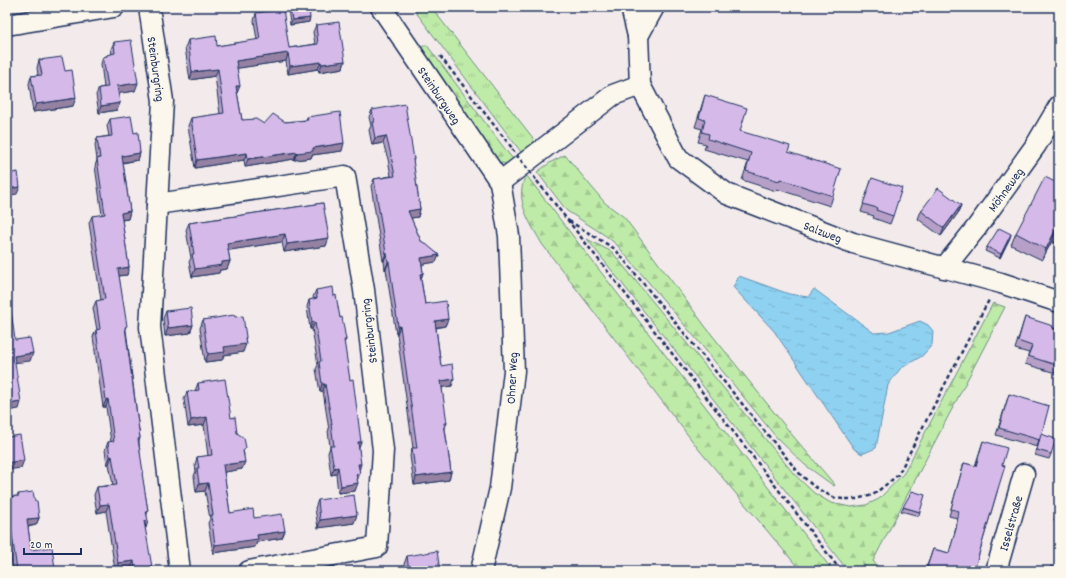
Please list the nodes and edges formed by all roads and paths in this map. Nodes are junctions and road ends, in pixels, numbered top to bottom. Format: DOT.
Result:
graph roads {
  1 [pos="114,7"];
  2 [pos="149,7"];
  3 [pos="381,7"];
  4 [pos="631,7"];
  5 [pos="654,7"];
  6 [pos="7,26"];
  7 [pos="638,36"];
  8 [pos="436,51"];
  9 [pos="640,85"];
  10 [pos="1059,106"];
  11 [pos="500,182"];
  12 [pos="157,204"];
  13 [pos="569,221"];
  14 [pos="944,268"];
  15 [pos="1001,283"];
  16 [pos="1059,302"];
  17 [pos="1024,474"];
  18 [pos="180,571"];
  19 [pos="249,571"];
  20 [pos="481,571"];
  21 [pos="841,571"];
  22 [pos="996,571"];
  1 -- 6 [label="street"];
  2 -- 12 [label="street, Steinburgring"];
  3 -- 11 [label="street, Steinburgweg"];
  4 -- 7 [label="street"];
  5 -- 7 [label="street"];
  7 -- 9 [label="street"];
  8 -- 13 [label="path, bridge"];
  9 -- 11 [label="street"];
  9 -- 14 [label="street, Salzweg"];
  10 -- 14 [label="street, Möhneweg"];
  11 -- 20 [label="street, Ohner Weg"];
  12 -- 18 [label="street, Steinburgring"];
  12 -- 19 [label="street, Steinburgring"];
  13 -- 15 [label="path"];
  13 -- 21 [label="path"];
  14 -- 15 [label="street, Salzweg"];
  15 -- 16 [label="street, Salzweg"];
  17 -- 22 [label="street, Isselstraße"];
}
